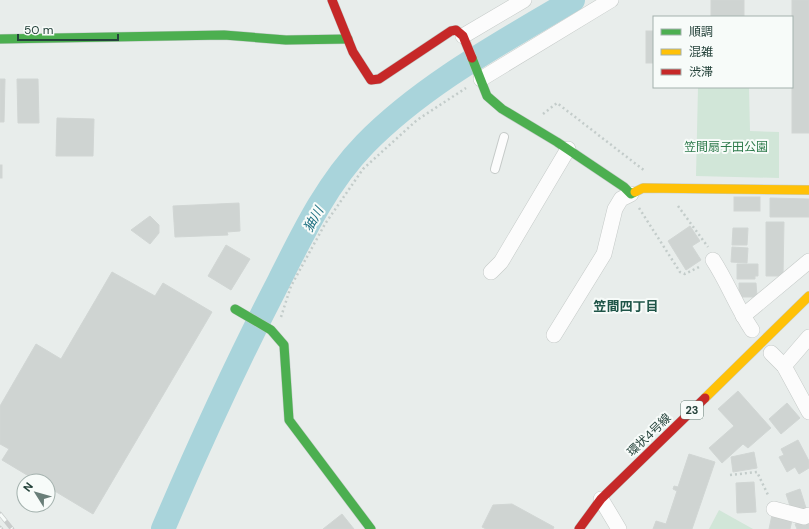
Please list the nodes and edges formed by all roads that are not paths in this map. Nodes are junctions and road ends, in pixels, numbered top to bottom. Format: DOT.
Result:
graph roads {
  1 [pos="332,0"];
  2 [pos="524,0"];
  3 [pos="611,0"];
  4 [pos="464,35"];
  5 [pos="0,39"];
  6 [pos="348,39"];
  7 [pos="481,79"];
  8 [pos="514,117"];
  9 [pos="509,126"];
  10 [pos="504,137"];
  11 [pos="568,149"];
  12 [pos="495,170"];
  13 [pos="809,190"];
  14 [pos="631,194"];
  15 [pos="713,260"];
  16 [pos="809,262"];
  17 [pos="491,272"];
  18 [pos="809,296"];
  19 [pos="235,309"];
  20 [pos="743,316"];
  21 [pos="752,330"];
  22 [pos="554,335"];
  23 [pos="809,337"];
  24 [pos="772,353"];
  25 [pos="784,366"];
  26 [pos="809,412"];
  27 [pos="601,499"];
  28 [pos="774,509"];
  29 [pos="809,515"];
  30 [pos="371,529"];
  31 [pos="579,529"];
  32 [pos="619,529"];
  1 -- 6 [label="street"];
  2 -- 4 [label="street"];
  3 -- 7 [label="street"];
  4 -- 6 [label="street"];
  4 -- 7 [label="street"];
  5 -- 6 [label="street"];
  7 -- 8 [label="street"];
  8 -- 9 [label="lane"];
  8 -- 11 [label="street"];
  10 -- 12 [label="lane"];
  11 -- 14 [label="street"];
  11 -- 17 [label="street"];
  13 -- 14 [label="street"];
  14 -- 22 [label="street"];
  15 -- 20 [label="street"];
  16 -- 20 [label="street"];
  18 -- 27 [label="street, 環状4号線 / 23"];
  19 -- 30 [label="street"];
  20 -- 21 [label="street"];
  23 -- 25 [label="street"];
  24 -- 25 [label="street"];
  25 -- 26 [label="street"];
  27 -- 31 [label="street, 環状4号線 / 23"];
  27 -- 32 [label="street"];
  28 -- 29 [label="street"];
}
